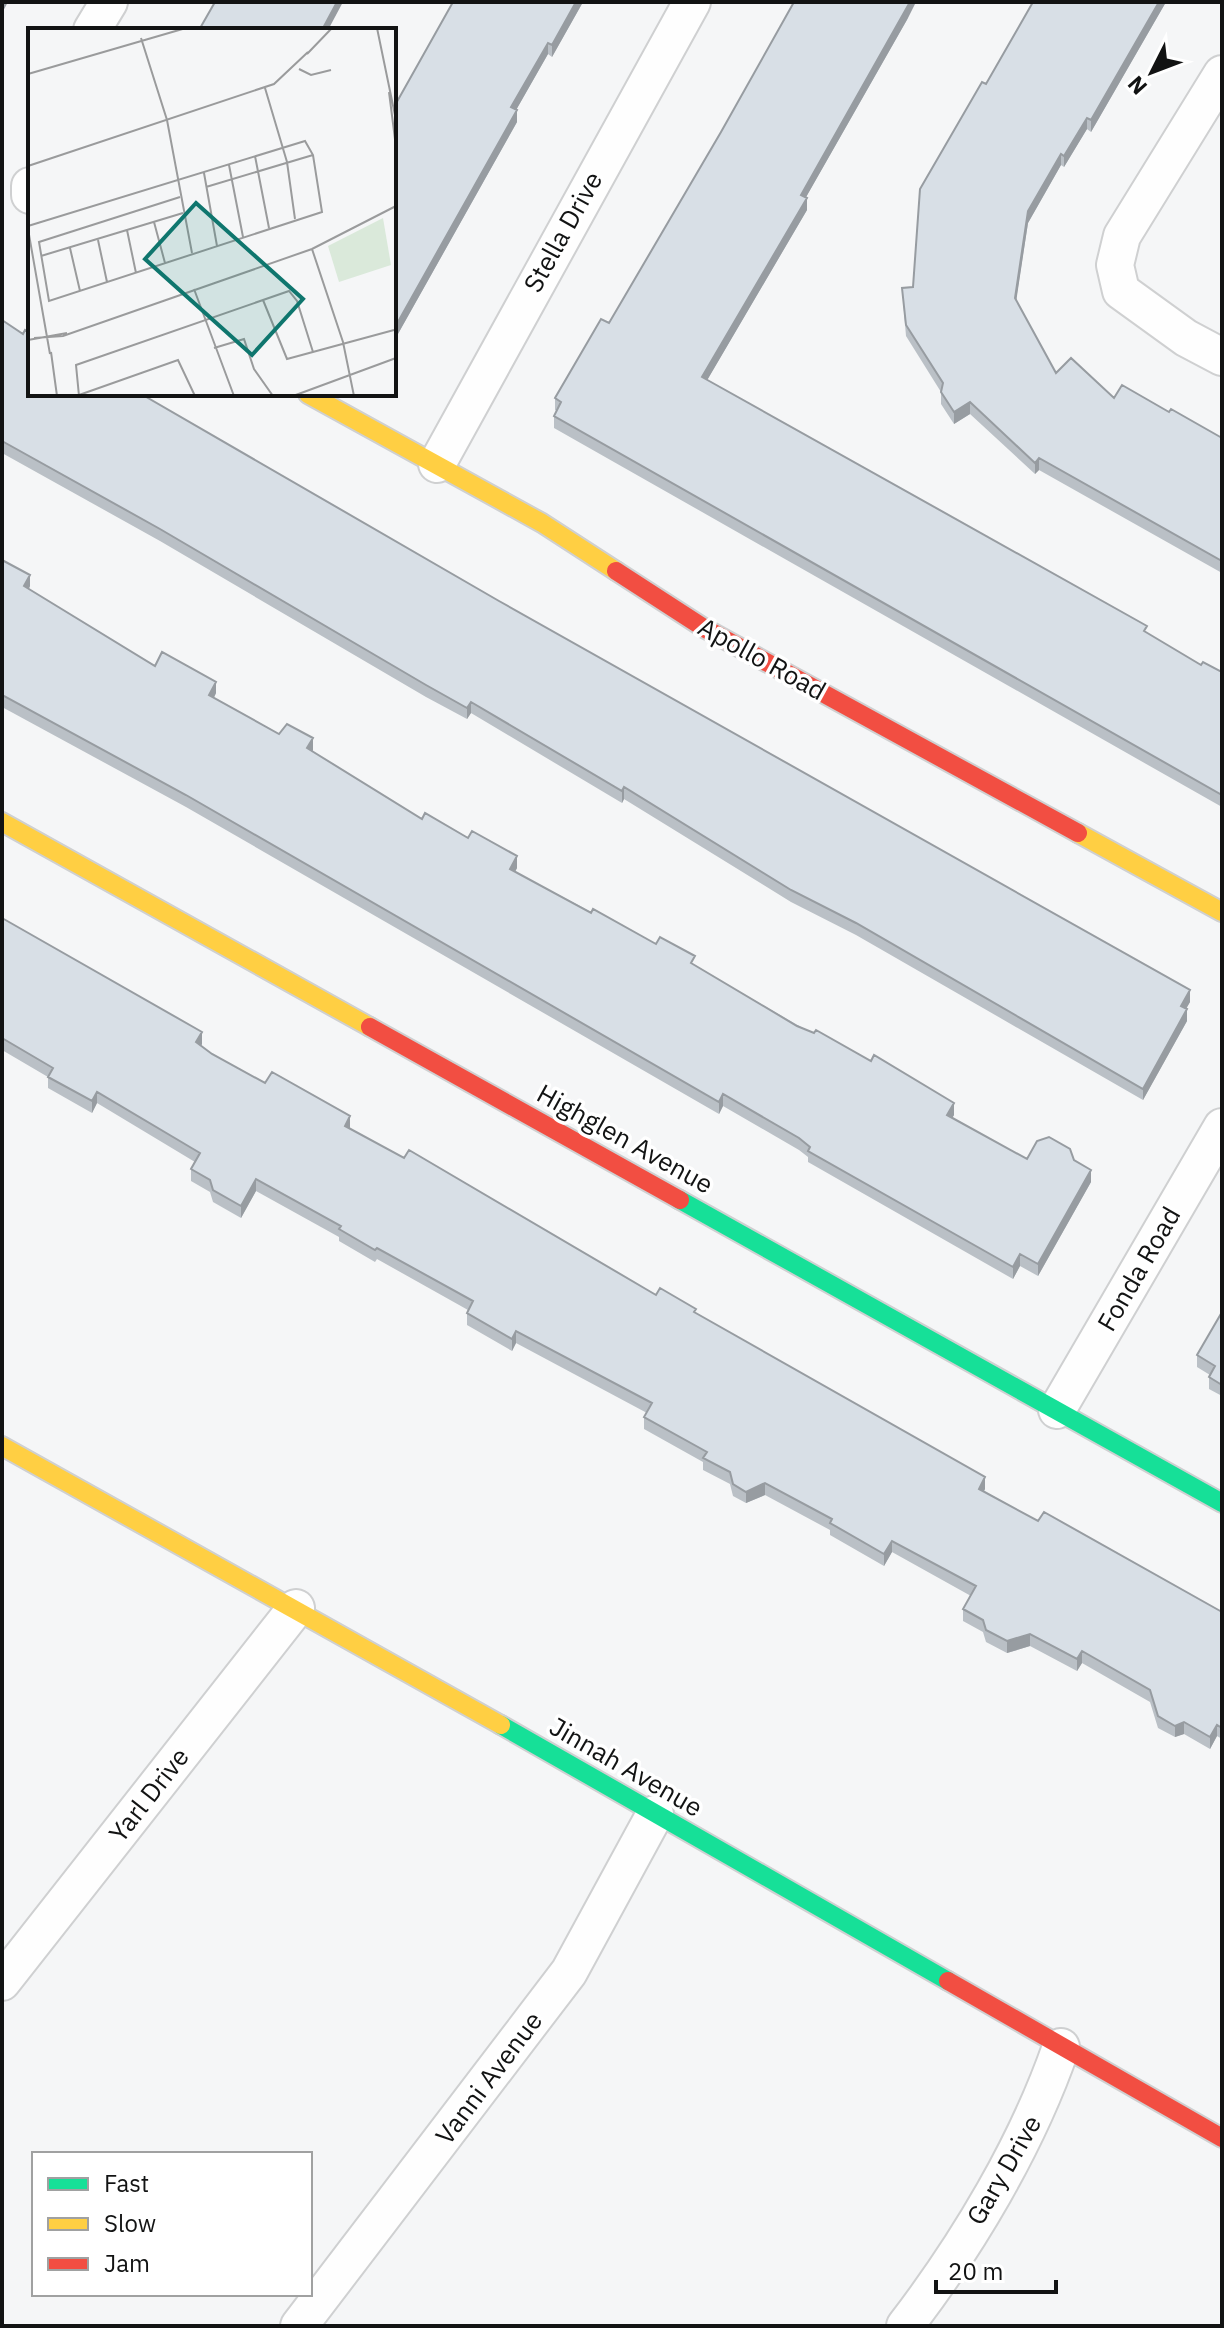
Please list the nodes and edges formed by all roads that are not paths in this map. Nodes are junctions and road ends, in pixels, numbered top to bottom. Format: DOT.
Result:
graph roads {
  1 [pos="109,2"];
  2 [pos="692,2"];
  3 [pos="93,28"];
  4 [pos="1222,74"];
  5 [pos="1222,357"];
  6 [pos="312,396"];
  7 [pos="437,464"];
  8 [pos="2,822"];
  9 [pos="1222,912"];
  10 [pos="1222,1127"];
  11 [pos="1057,1410"];
  12 [pos="2,1446"];
  13 [pos="1222,1503"];
  14 [pos="296,1608"];
  15 [pos="655,1814"];
  16 [pos="2,1982"];
  17 [pos="1061,2047"];
  18 [pos="1222,2138"];
  19 [pos="299,2326"];
  20 [pos="905,2326"];
  1 -- 3 [label="street"];
  2 -- 7 [label="street, Stella Drive"];
  4 -- 5 [label="street"];
  6 -- 7 [label="street, Apollo Road"];
  7 -- 9 [label="street, Apollo Road"];
  8 -- 11 [label="street, Highglen Avenue"];
  10 -- 11 [label="street, Fonda Road"];
  11 -- 13 [label="street, Highglen Avenue"];
  12 -- 14 [label="street, Jinnah Avenue"];
  14 -- 15 [label="street, Jinnah Avenue"];
  14 -- 16 [label="street, Yarl Drive"];
  15 -- 17 [label="street, Jinnah Avenue"];
  15 -- 19 [label="street, Vanni Avenue"];
  17 -- 18 [label="street, Jinnah Avenue"];
  17 -- 20 [label="street, Gary Drive"];
}
